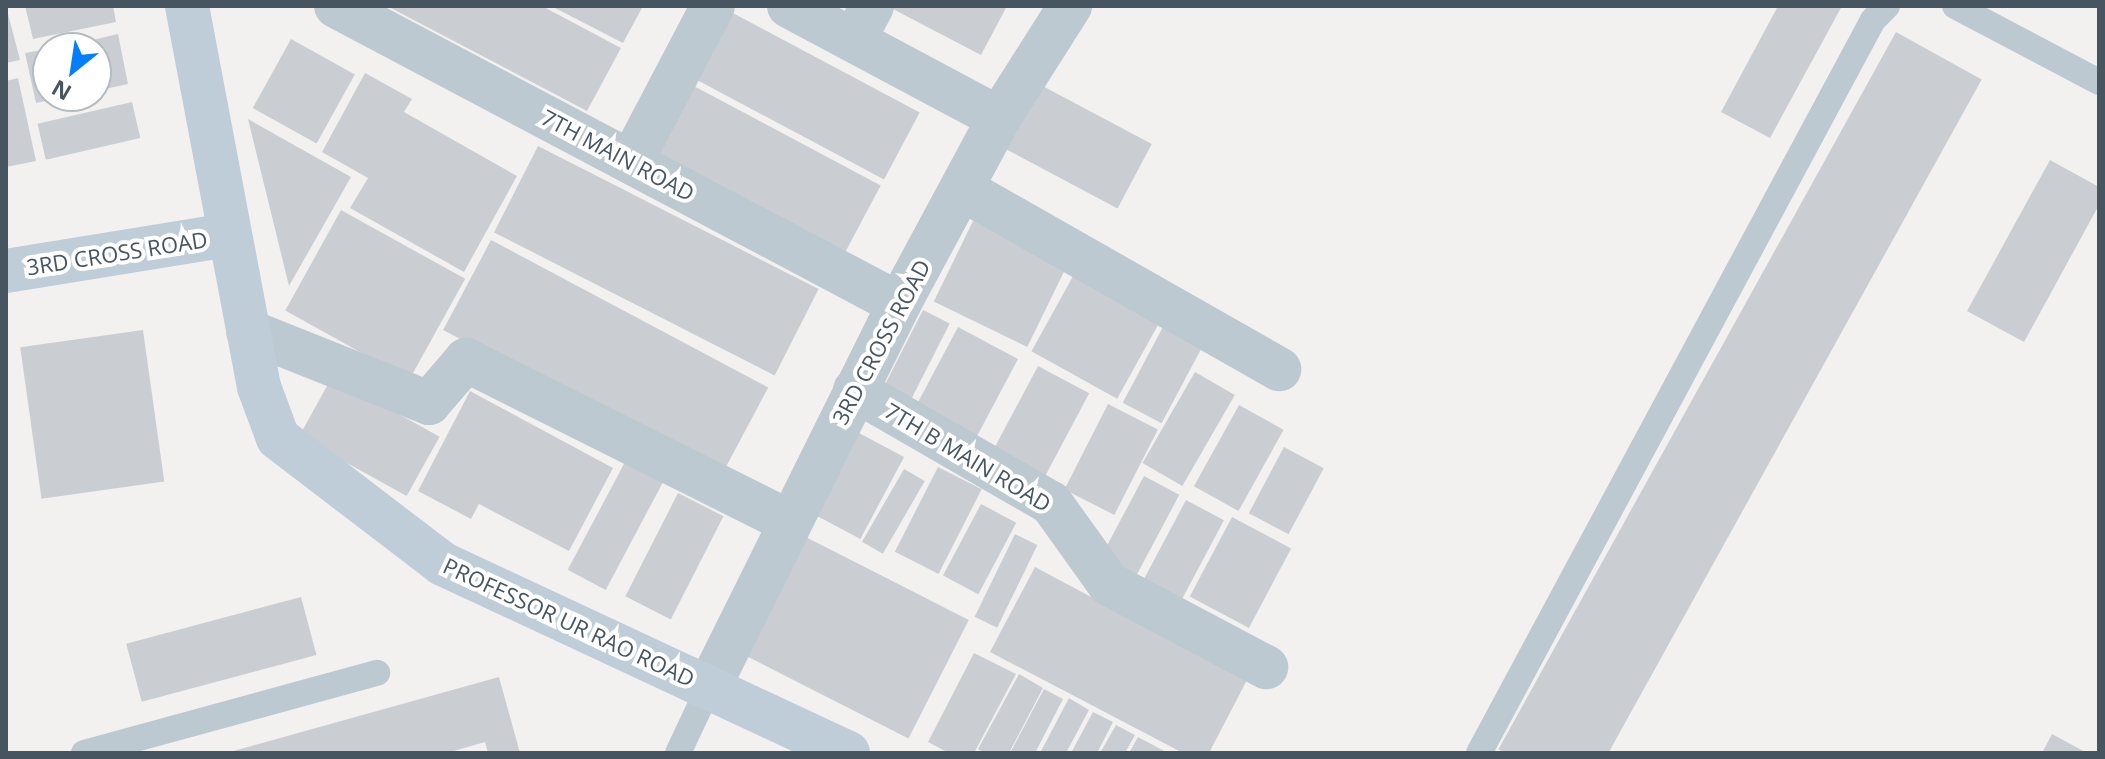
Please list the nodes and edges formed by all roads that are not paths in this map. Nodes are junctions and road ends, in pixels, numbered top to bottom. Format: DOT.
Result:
graph roads {
  1 [pos="187,6"];
  2 [pos="336,6"];
  3 [pos="713,6"];
  4 [pos="789,6"];
  5 [pos="1070,6"];
  6 [pos="1887,6"];
  7 [pos="1955,6"];
  8 [pos="863,23"];
  9 [pos="2099,82"];
  10 [pos="999,118"];
  11 [pos="631,162"];
  12 [pos="962,189"];
  13 [pos="228,235"];
  14 [pos="6,271"];
  15 [pos="899,304"];
  16 [pos="248,331"];
  17 [pos="1279,369"];
  18 [pos="855,390"];
  19 [pos="788,521"];
  20 [pos="1266,667"];
  21 [pos="377,673"];
  22 [pos="709,687"];
  23 [pos="152,745"];
  24 [pos="84,753"];
  25 [pos="678,753"];
  26 [pos="848,753"];
  27 [pos="1479,753"];
  1 -- 13 [label="street, PROFESSOR UR RAO ROAD"];
  2 -- 11 [label="street, 7TH MAIN ROAD"];
  3 -- 11 [label="street"];
  4 -- 8 [label="street"];
  5 -- 10 [label="street, 3RD CROSS ROAD"];
  6 -- 27 [label="lane"];
  7 -- 9 [label="lane"];
  8 -- 10 [label="street"];
  10 -- 12 [label="street, 3RD CROSS ROAD"];
  11 -- 15 [label="street, 7TH MAIN ROAD"];
  12 -- 15 [label="street, 3RD CROSS ROAD"];
  12 -- 17 [label="street"];
  13 -- 14 [label="street, 3RD CROSS ROAD"];
  13 -- 16 [label="street, PROFESSOR UR RAO ROAD"];
  15 -- 18 [label="street, 3RD CROSS ROAD"];
  16 -- 19 [label="street"];
  16 -- 22 [label="street, PROFESSOR UR RAO ROAD"];
  18 -- 19 [label="street, 3RD CROSS ROAD"];
  18 -- 20 [label="street, 7TH B MAIN ROAD"];
  19 -- 22 [label="street, 3RD CROSS ROAD"];
  21 -- 23 [label="lane"];
  22 -- 25 [label="lane"];
  22 -- 26 [label="street, PROFESSOR UR RAO ROAD"];
  23 -- 24 [label="lane"];
}
